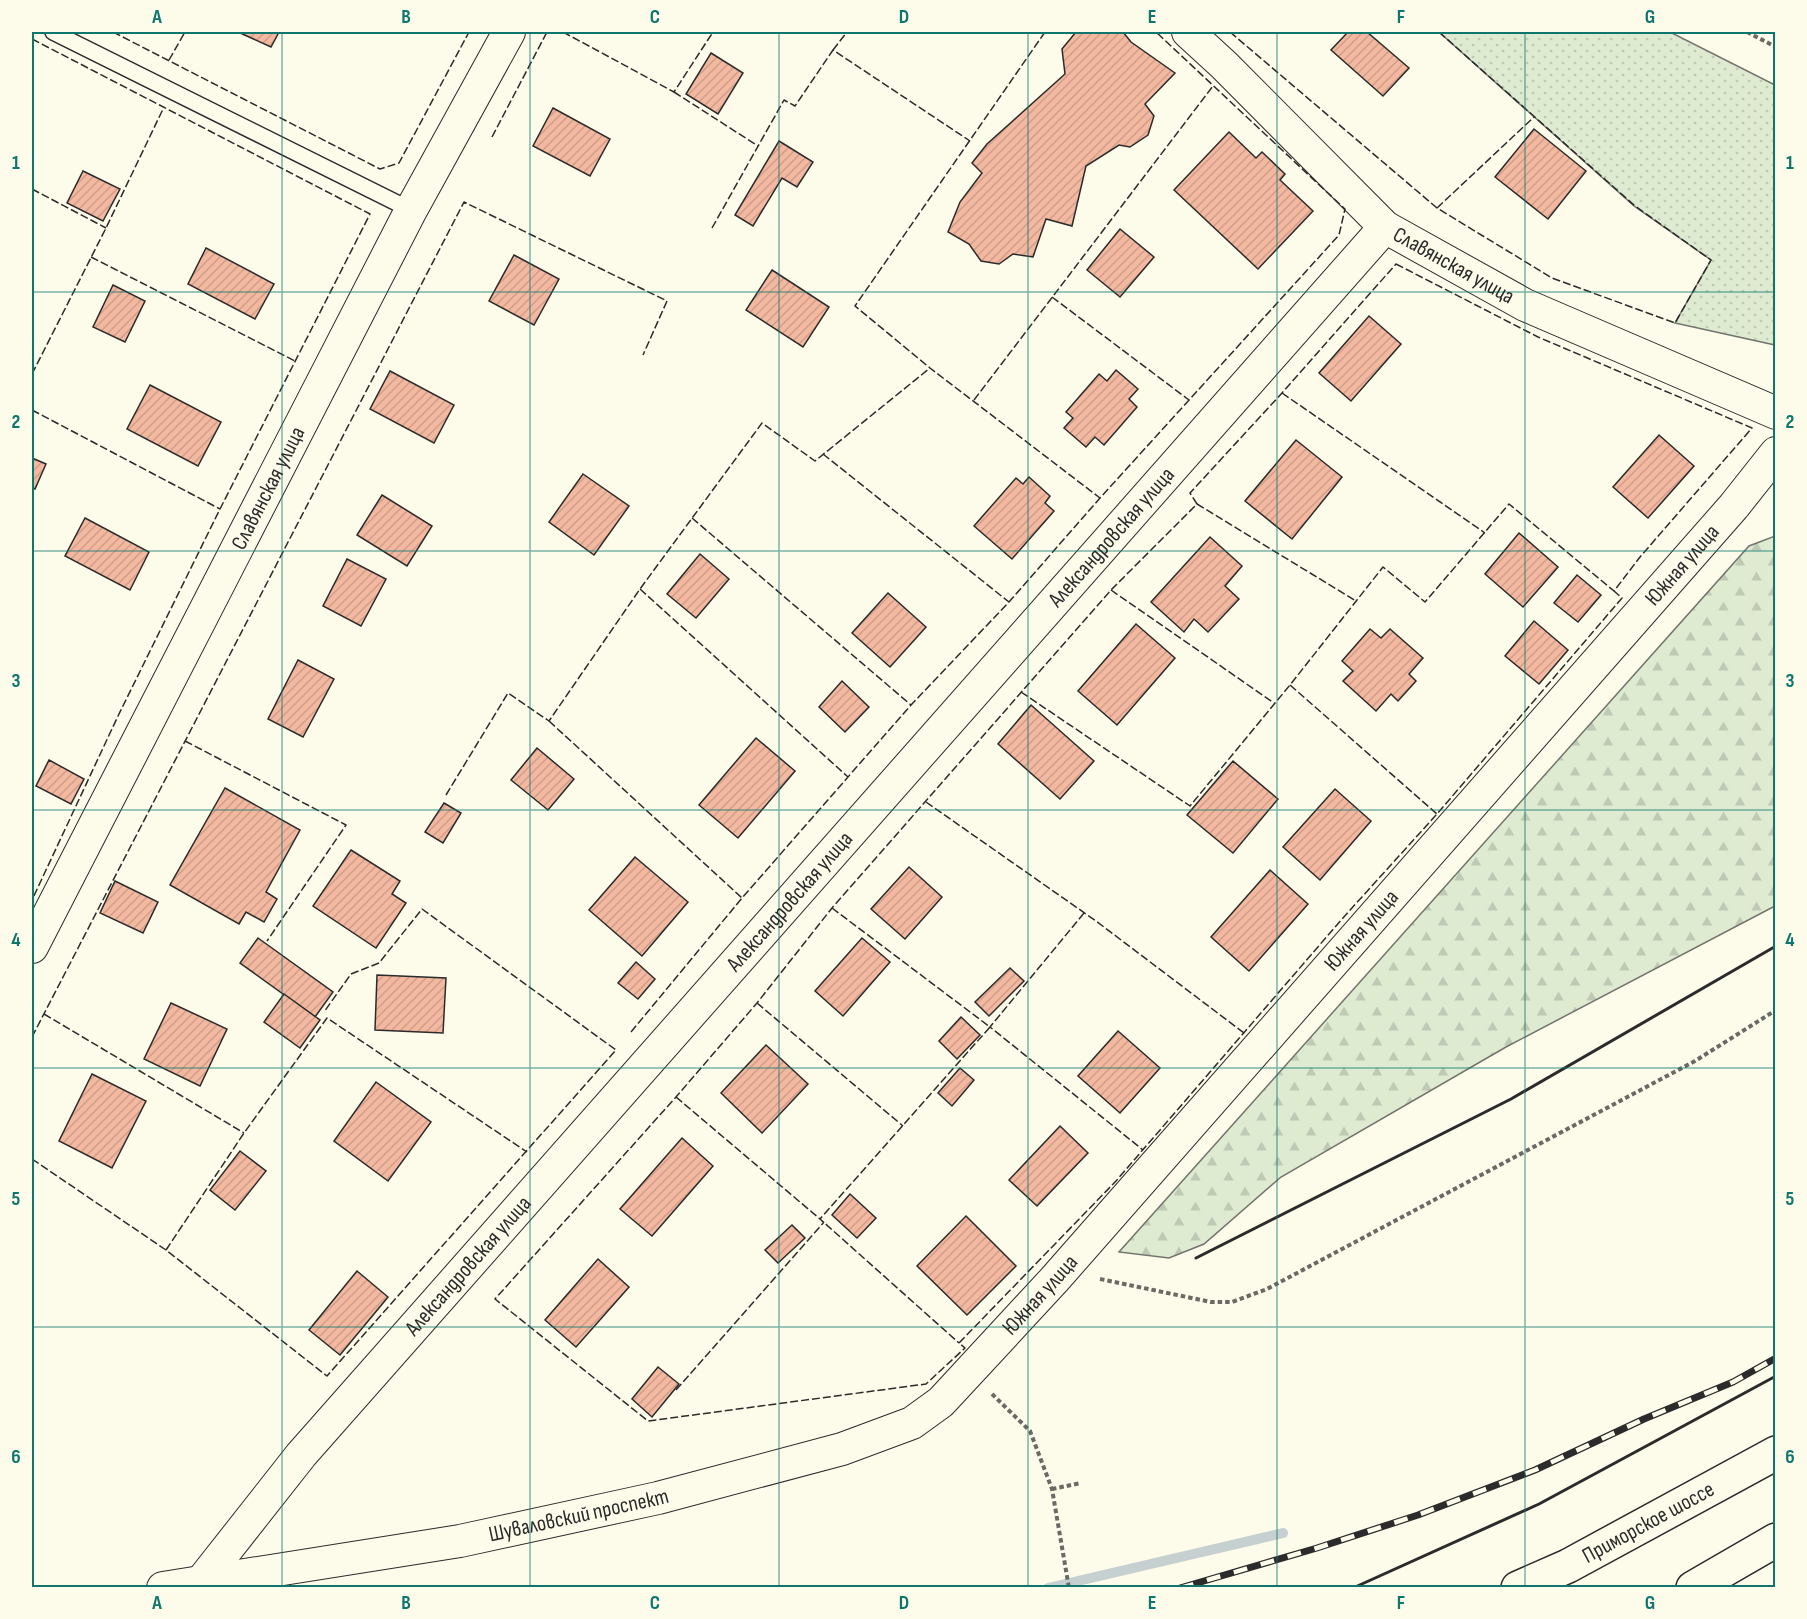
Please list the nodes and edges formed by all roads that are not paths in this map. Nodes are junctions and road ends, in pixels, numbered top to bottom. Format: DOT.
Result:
graph roads {
  1 [pos="53,32"];
  2 [pos="509,32"];
  3 [pos="1188,32"];
  4 [pos="411,210"];
  5 [pos="1385,227"];
  6 [pos="1776,413"];
  7 [pos="1776,453"];
  8 [pos="32,947"];
  9 [pos="941,1402"];
  10 [pos="1776,1453"];
  11 [pos="1776,1540"];
  12 [pos="201,1582"];
  13 [pos="163,1587"];
  14 [pos="1518,1587"];
  15 [pos="1693,1587"];
  1 -- 4 [label="lane"];
  2 -- 4 [label="street, Славянская улица"];
  3 -- 5 [label="street, Славянская улица"];
  4 -- 8 [label="street, Славянская улица"];
  5 -- 6 [label="street, Славянская улица"];
  5 -- 12 [label="street, Александровская улица"];
  7 -- 9 [label="street, Южная улица"];
  9 -- 12 [label="street, Шуваловский проспект"];
  10 -- 14 [label="main road, Приморское шоссе"];
  11 -- 15 [label="main road"];
  12 -- 13 [label="street, Шуваловский проспект"];
}
